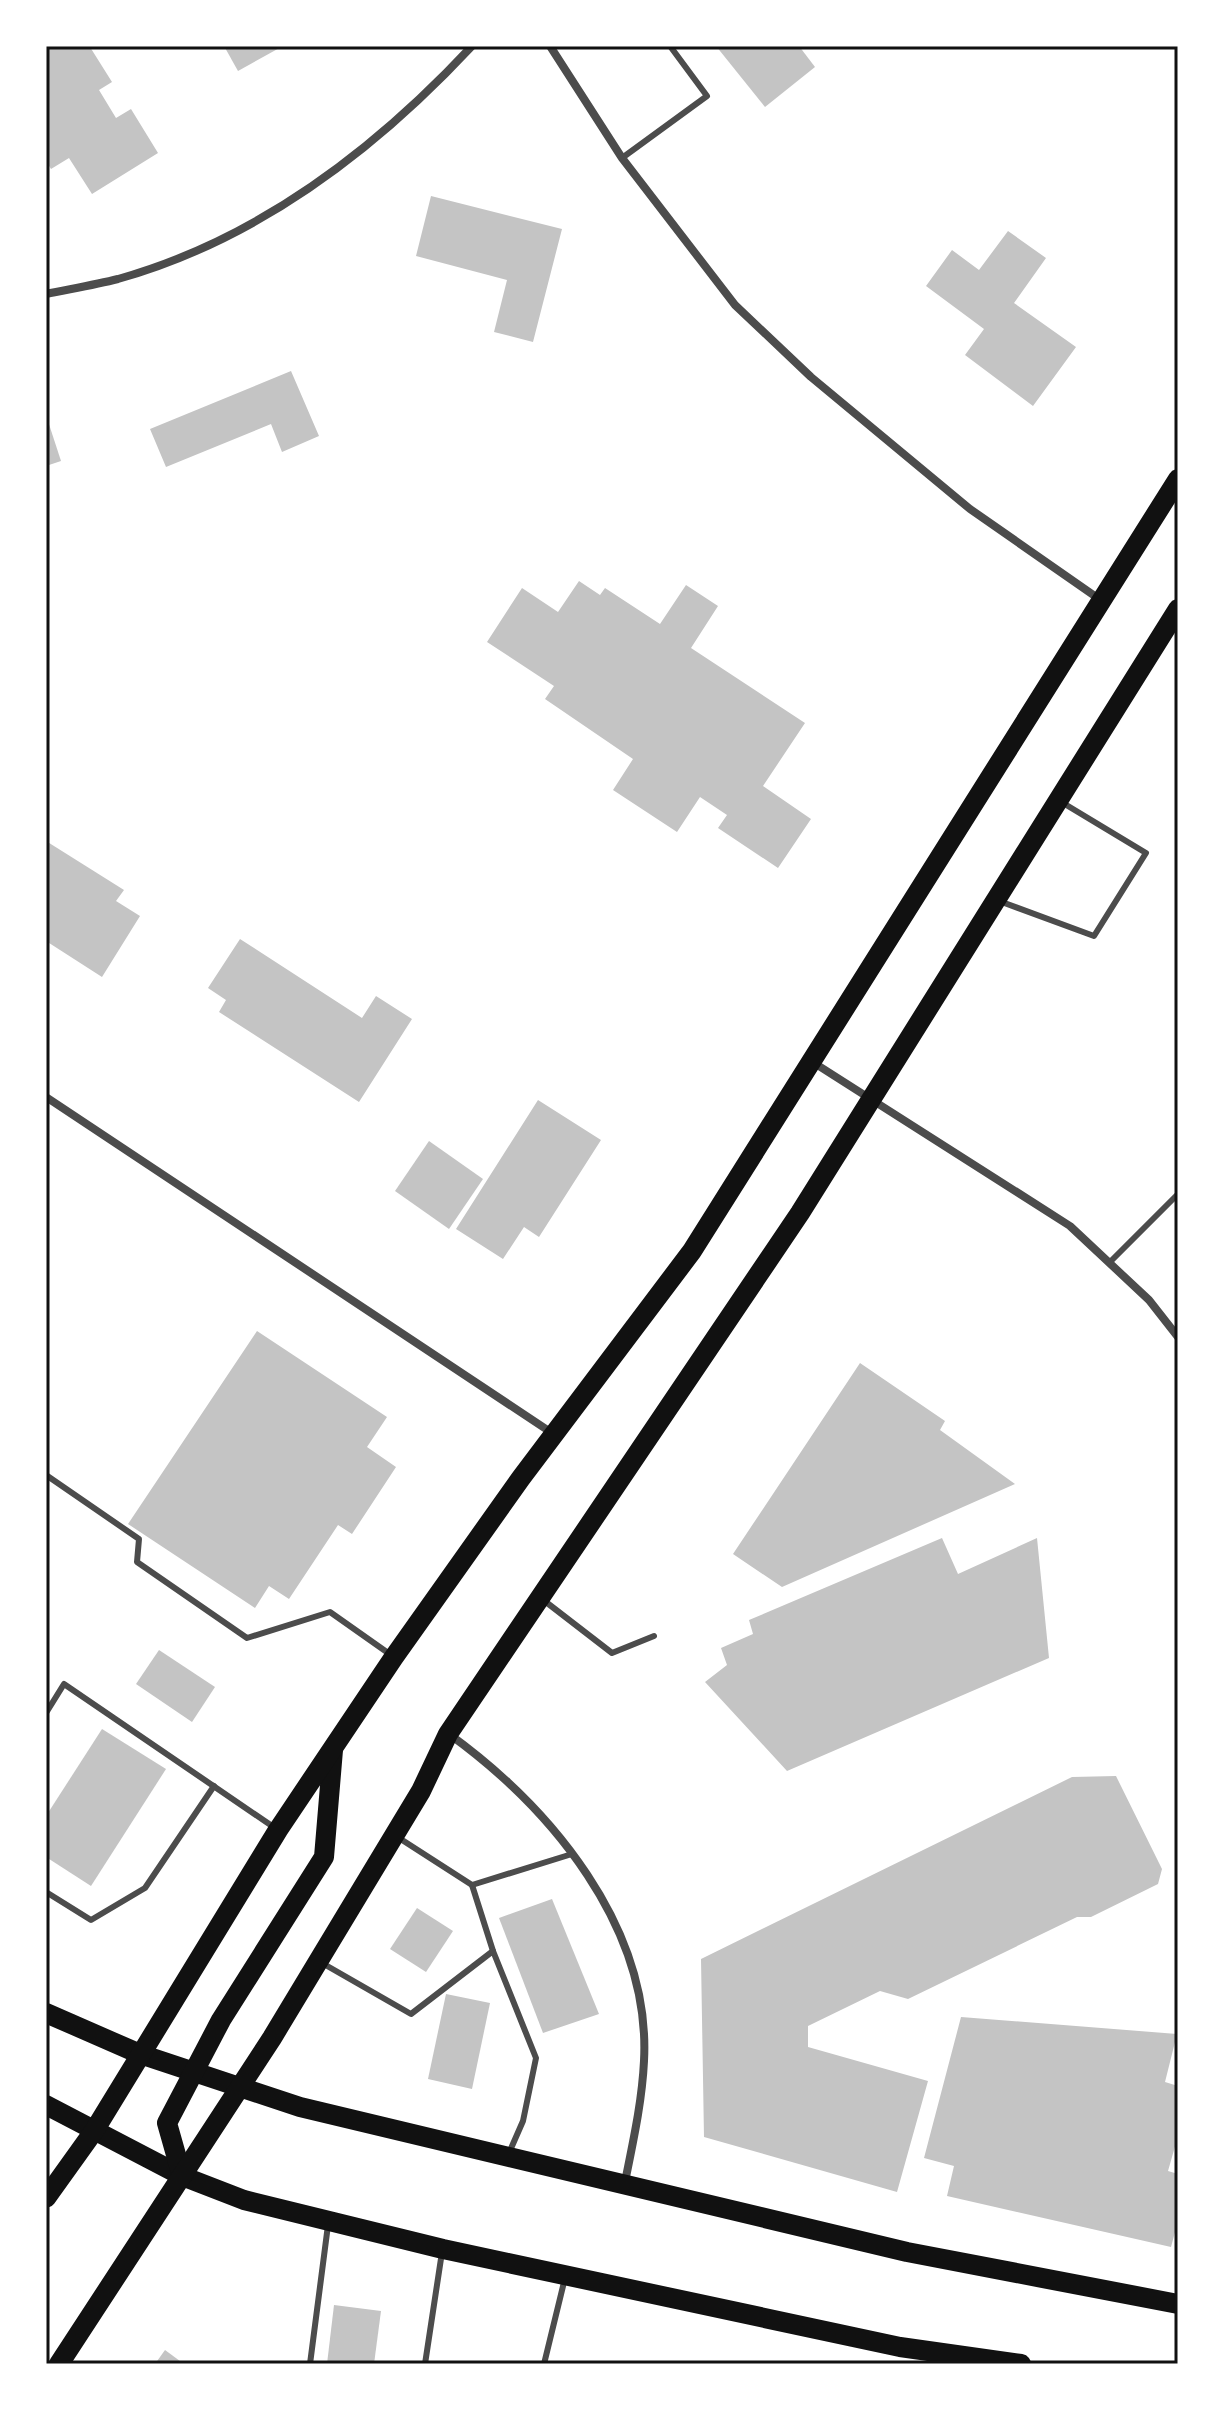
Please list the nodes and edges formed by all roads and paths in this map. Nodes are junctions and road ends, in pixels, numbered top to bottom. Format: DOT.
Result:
graph roads {
  1 [pos="472,46"];
  2 [pos="550,46"];
  3 [pos="670,46"];
  4 [pos="622,158"];
  5 [pos="46,294"];
  6 [pos="1178,479"];
  7 [pos="1102,601"];
  8 [pos="1178,609"];
  9 [pos="1058,800"];
  10 [pos="995,900"];
  11 [pos="811,1061"];
  12 [pos="46,1097"];
  13 [pos="870,1101"];
  14 [pos="1178,1194"];
  15 [pos="1111,1261"];
  16 [pos="1178,1337"];
  17 [pos="556,1436"];
  18 [pos="46,1475"];
  19 [pos="539,1597"];
  20 [pos="654,1636"];
  21 [pos="394,1657"];
  22 [pos="46,1713"];
  23 [pos="448,1734"];
  24 [pos="334,1747"];
  25 [pos="214,1786"];
  26 [pos="278,1830"];
  27 [pos="393,1834"];
  28 [pos="573,1854"];
  29 [pos="472,1885"];
  30 [pos="46,1892"];
  31 [pos="493,1951"];
  32 [pos="319,1961"];
  33 [pos="46,2013"];
  34 [pos="140,2054"];
  35 [pos="190,2072"];
  36 [pos="239,2089"];
  37 [pos="46,2105"];
  38 [pos="94,2131"];
  39 [pos="508,2156"];
  40 [pos="182,2176"];
  41 [pos="625,2182"];
  42 [pos="46,2198"];
  43 [pos="328,2221"];
  44 [pos="443,2249"];
  45 [pos="566,2276"];
  46 [pos="1178,2304"];
  47 [pos="59,2364"];
  48 [pos="310,2364"];
  49 [pos="425,2364"];
  50 [pos="544,2364"];
  51 [pos="1021,2364"];
  1 -- 5 [label="street"];
  2 -- 4 [label="street"];
  3 -- 4 [label="lane"];
  4 -- 7 [label="street"];
  6 -- 7 [label="main road"];
  7 -- 11 [label="main road"];
  8 -- 9 [label="main road"];
  9 -- 10 [label="main road"];
  9 -- 10 [label="lane"];
  10 -- 13 [label="main road"];
  11 -- 13 [label="street"];
  11 -- 17 [label="main road"];
  12 -- 17 [label="street"];
  13 -- 15 [label="street"];
  13 -- 19 [label="main road"];
  14 -- 15 [label="lane"];
  15 -- 16 [label="street"];
  17 -- 21 [label="main road"];
  18 -- 21 [label="lane"];
  19 -- 20 [label="lane"];
  19 -- 23 [label="main road"];
  21 -- 24 [label="main road"];
  22 -- 25 [label="lane"];
  23 -- 27 [label="main road"];
  23 -- 28 [label="street"];
  24 -- 26 [label="main road"];
  24 -- 35 [label="main road"];
  25 -- 26 [label="lane"];
  25 -- 30 [label="lane"];
  26 -- 34 [label="main road"];
  27 -- 29 [label="lane"];
  27 -- 32 [label="main road"];
  28 -- 29 [label="lane"];
  28 -- 41 [label="street"];
  29 -- 31 [label="lane"];
  31 -- 32 [label="lane"];
  31 -- 39 [label="lane"];
  32 -- 36 [label="main road"];
  33 -- 34 [label="main road"];
  34 -- 35 [label="main road"];
  34 -- 38 [label="main road"];
  35 -- 36 [label="main road"];
  35 -- 40 [label="main road"];
  36 -- 39 [label="main road"];
  36 -- 40 [label="main road"];
  37 -- 38 [label="main road"];
  38 -- 40 [label="main road"];
  38 -- 42 [label="main road"];
  39 -- 41 [label="main road"];
  40 -- 43 [label="main road"];
  40 -- 47 [label="main road"];
  41 -- 46 [label="main road"];
  43 -- 44 [label="main road"];
  43 -- 48 [label="lane"];
  44 -- 45 [label="main road"];
  44 -- 49 [label="lane"];
  45 -- 50 [label="lane"];
  45 -- 51 [label="main road"];
}
